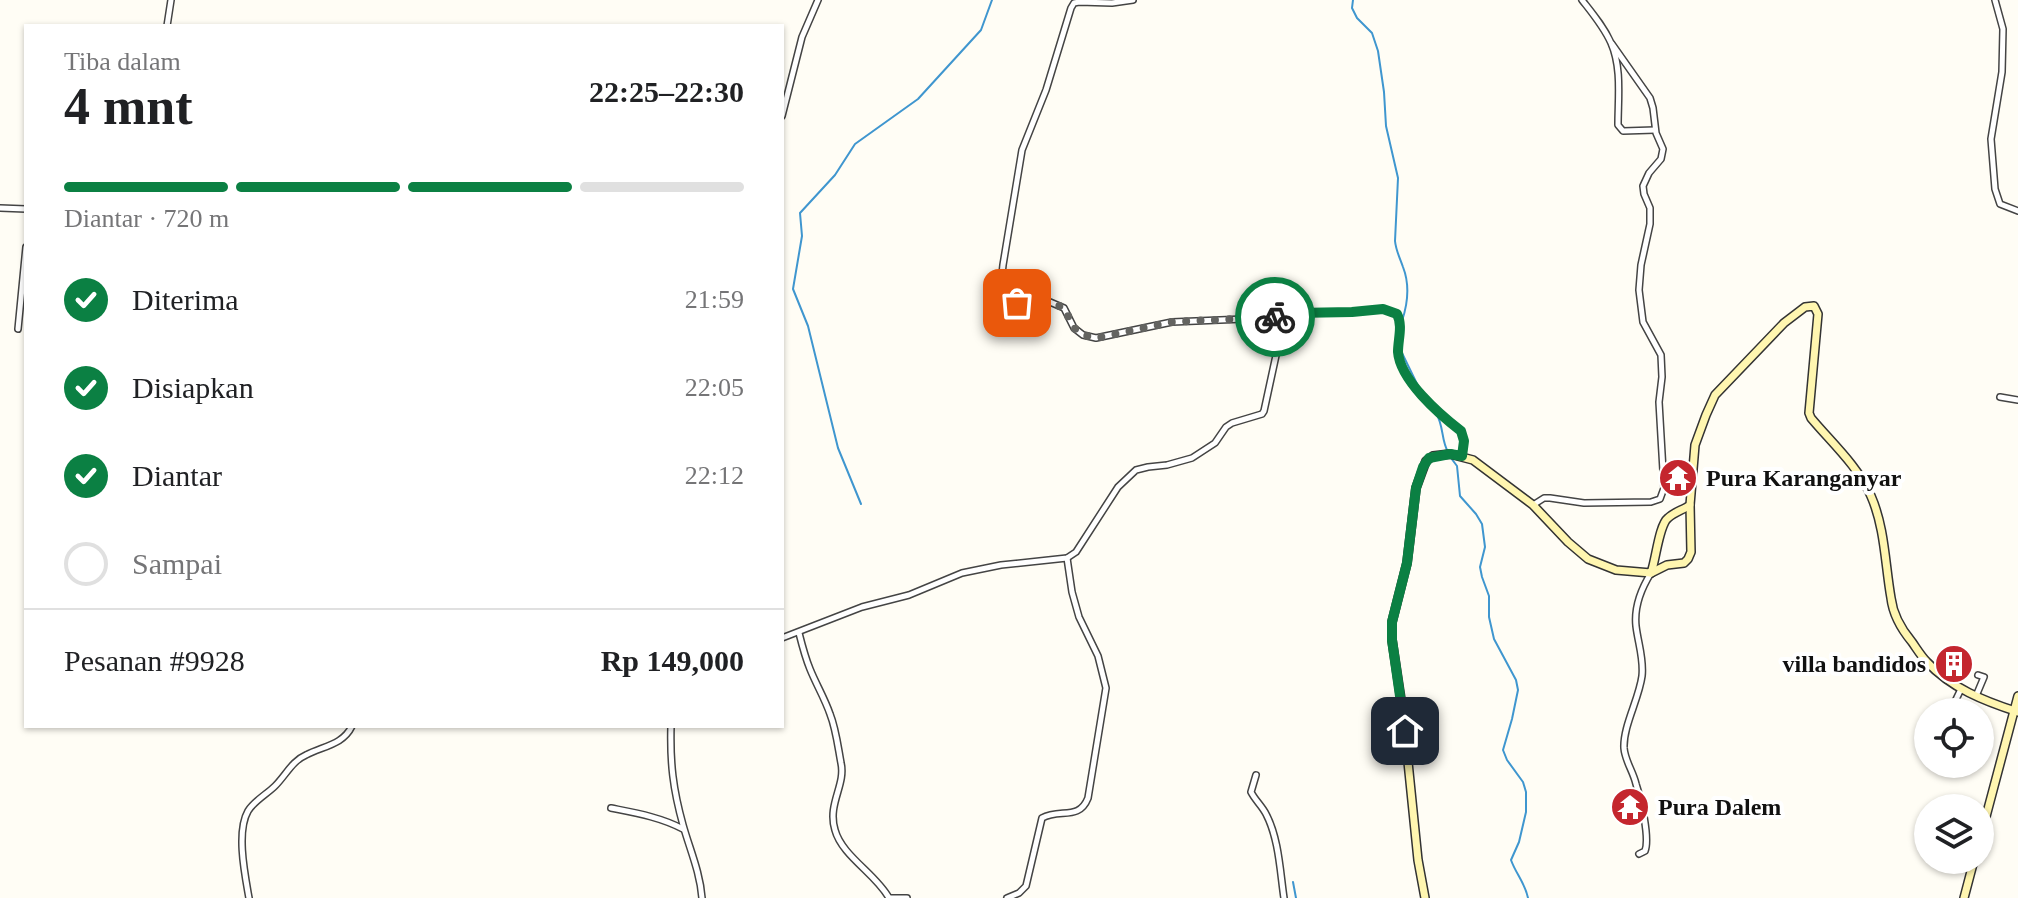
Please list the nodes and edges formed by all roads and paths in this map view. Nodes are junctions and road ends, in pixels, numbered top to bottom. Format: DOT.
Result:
graph roads {
  1 [pos="171,0"];
  2 [pos="818,0"];
  3 [pos="1133,0"];
  4 [pos="1582,0"];
  5 [pos="1995,0"];
  6 [pos="167,24"];
  7 [pos="1612,44"];
  8 [pos="784,108"];
  9 [pos="1655,130"];
  10 [pos="0,208"];
  11 [pos="24,209"];
  12 [pos="2018,211"];
  13 [pos="24,268"];
  14 [pos="1296,313"];
  15 [pos="18,329"];
  16 [pos="2000,397"];
  17 [pos="2018,400"];
  18 [pos="1462,456"];
  19 [pos="1533,505"];
  20 [pos="1690,505"];
  21 [pos="1067,558"];
  22 [pos="1651,573"];
  23 [pos="799,633"];
  24 [pos="784,637"];
  25 [pos="1978,675"];
  26 [pos="1967,680"];
  27 [pos="1962,690"];
  28 [pos="2018,696"];
  29 [pos="1975,697"];
  30 [pos="1958,698"];
  31 [pos="2016,711"];
  32 [pos="351,728"];
  33 [pos="671,728"];
  34 [pos="1256,775"];
  35 [pos="1993,794"];
  36 [pos="611,808"];
  37 [pos="684,829"];
  38 [pos="1639,854"];
  39 [pos="1970,874"];
  40 [pos="249,898"];
  41 [pos="702,898"];
  42 [pos="889,898"];
  43 [pos="907,898"];
  44 [pos="1007,898"];
  45 [pos="1284,898"];
  46 [pos="1425,898"];
  47 [pos="1964,898"];
  1 -- 6 [label="street"];
  2 -- 8 [label="street"];
  3 -- 14 [label="street"];
  4 -- 7 [label="street"];
  5 -- 12 [label="street"];
  7 -- 9 [label="street"];
  7 -- 9 [label="street"];
  9 -- 19 [label="street"];
  10 -- 11 [label="street"];
  13 -- 15 [label="street"];
  14 -- 18 [label="street"];
  14 -- 21 [label="street"];
  16 -- 17 [label="street"];
  18 -- 19 [label="street"];
  18 -- 46 [label="street"];
  19 -- 22 [label="street"];
  20 -- 22 [label="street"];
  20 -- 22 [label="street"];
  20 -- 27 [label="street"];
  21 -- 23 [label="street"];
  21 -- 44 [label="street"];
  22 -- 38 [label="street"];
  23 -- 24 [label="street"];
  23 -- 42 [label="street"];
  25 -- 29 [label="street"];
  26 -- 27 [label="street"];
  27 -- 29 [label="street"];
  27 -- 30 [label="street"];
  28 -- 31 [label="street"];
  29 -- 31 [label="street"];
  31 -- 35 [label="street"];
  32 -- 40 [label="street"];
  33 -- 37 [label="street"];
  34 -- 45 [label="street"];
  36 -- 37 [label="street"];
  37 -- 41 [label="street"];
  39 -- 47 [label="street"];
  42 -- 43 [label="street"];
}
